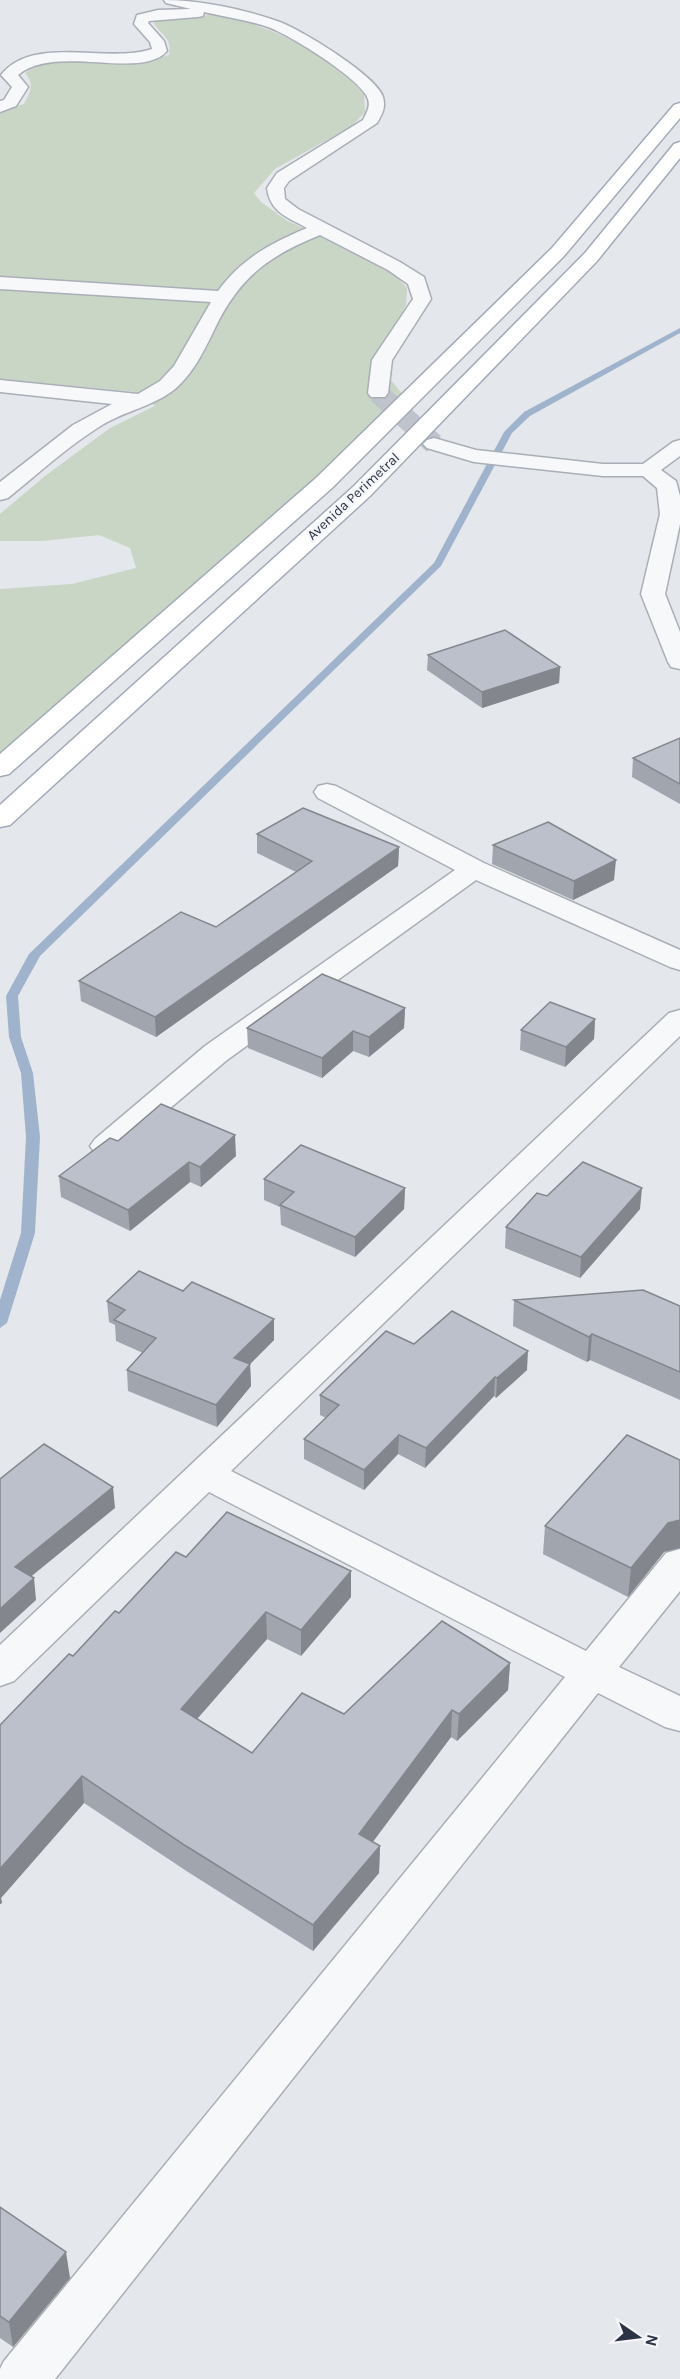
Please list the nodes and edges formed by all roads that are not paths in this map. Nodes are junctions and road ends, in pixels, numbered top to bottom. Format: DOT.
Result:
graph roads {
  1 [pos="171,0"];
  2 [pos="229,13"];
  3 [pos="0,107"];
  4 [pos="680,108"];
  5 [pos="680,147"];
  6 [pos="321,228"];
  7 [pos="0,283"];
  8 [pos="224,297"];
  9 [pos="0,386"];
  10 [pos="378,393"];
  11 [pos="144,401"];
  12 [pos="434,444"];
  13 [pos="680,446"];
  14 [pos="648,470"];
  15 [pos="0,493"];
  16 [pos="680,662"];
  17 [pos="0,768"];
  18 [pos="327,792"];
  19 [pos="0,819"];
  20 [pos="474,869"];
  21 [pos="680,962"];
  22 [pos="680,1019"];
  23 [pos="106,1146"];
  24 [pos="206,1474"];
  25 [pos="680,1563"];
  26 [pos="0,1670"];
  27 [pos="592,1672"];
  28 [pos="680,1715"];
  29 [pos="22,2379"];
  1 -- 2 [label="street"];
  2 -- 3 [label="street"];
  2 -- 6 [label="street"];
  4 -- 17 [label="main road, Avenida Perimetral"];
  5 -- 19 [label="main road, Avenida Perimetral"];
  6 -- 8 [label="street"];
  6 -- 10 [label="street"];
  7 -- 8 [label="street"];
  8 -- 11 [label="street"];
  9 -- 11 [label="street"];
  11 -- 15 [label="street"];
  12 -- 14 [label="street"];
  13 -- 14 [label="street"];
  14 -- 16 [label="street"];
  18 -- 20 [label="street"];
  20 -- 21 [label="street"];
  20 -- 23 [label="street"];
  22 -- 24 [label="street"];
  24 -- 26 [label="street"];
  24 -- 27 [label="street"];
  25 -- 27 [label="street"];
  27 -- 28 [label="street"];
  27 -- 29 [label="street"];
}
